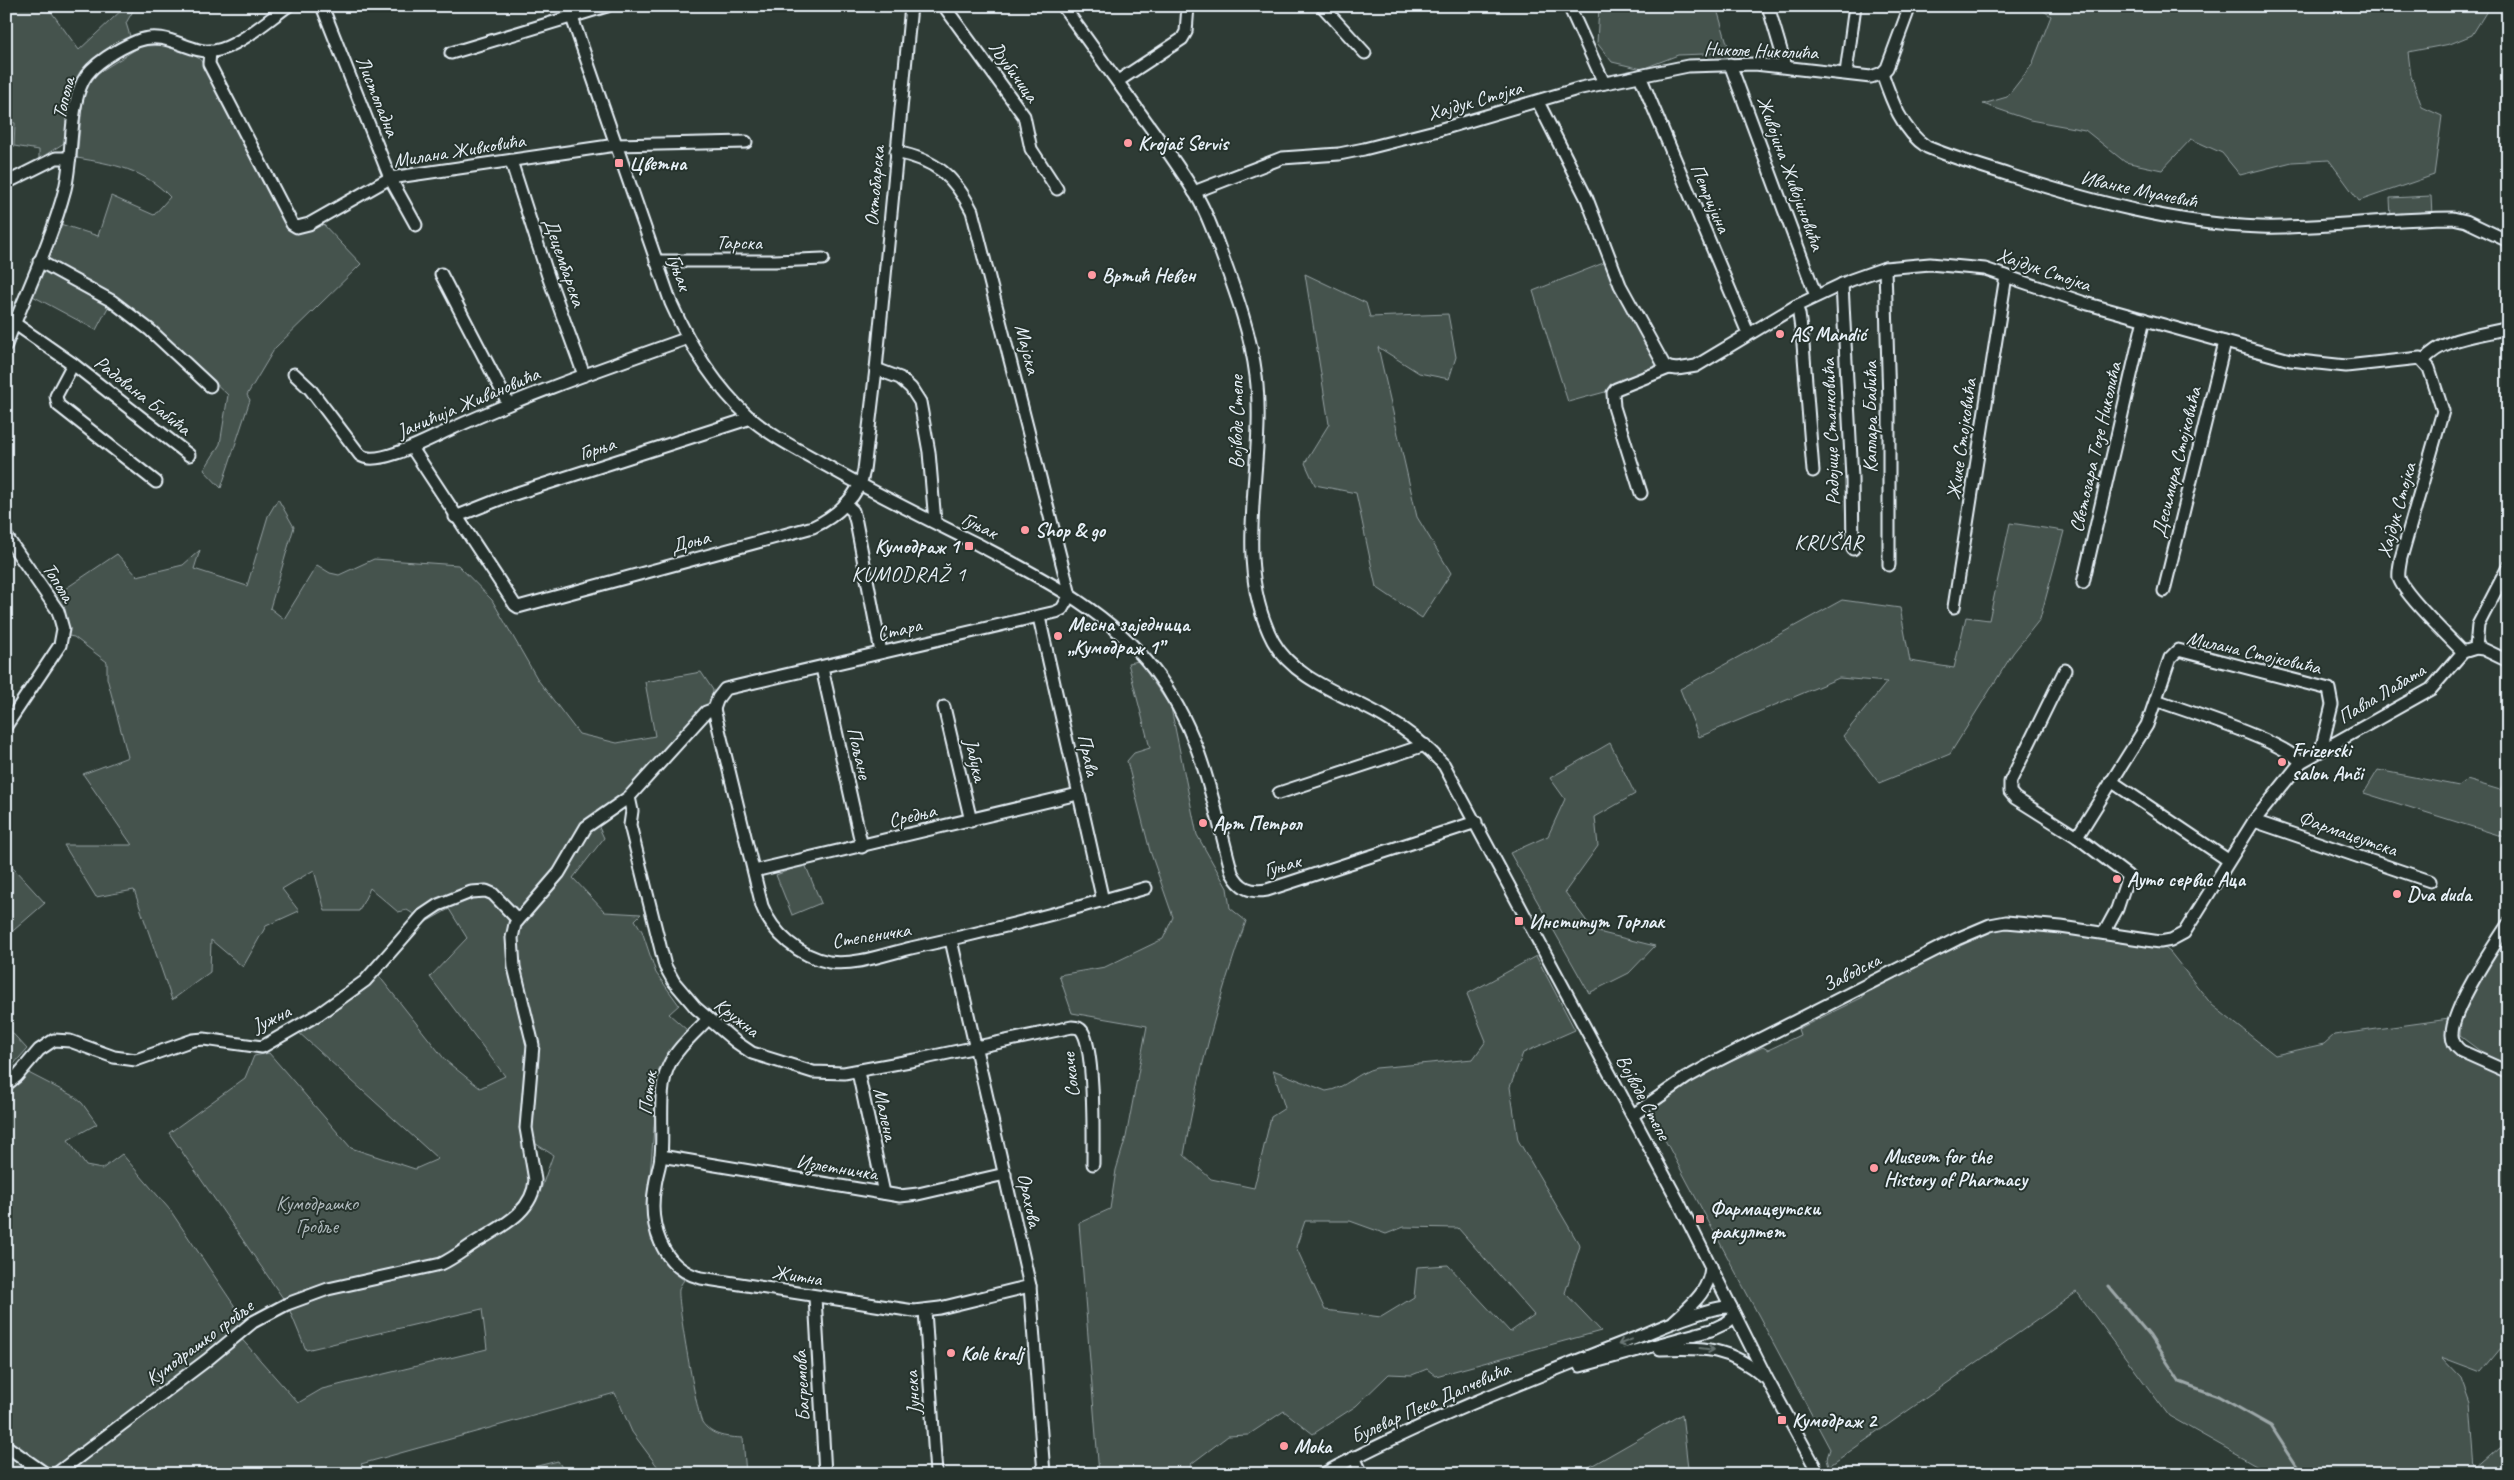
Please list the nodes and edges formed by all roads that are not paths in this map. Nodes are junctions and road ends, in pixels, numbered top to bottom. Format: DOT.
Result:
graph roads {
  1 [pos="288,6"];
  2 [pos="322,6"];
  3 [pos="568,6"];
  4 [pos="607,6"];
  5 [pos="911,6"];
  6 [pos="944,6"];
  7 [pos="1063,6"];
  8 [pos="1188,6"];
  9 [pos="1322,6"];
  10 [pos="1569,6"];
  11 [pos="1768,6"];
  12 [pos="1854,6"];
  13 [pos="1910,6"];
  14 [pos="572,18"];
  15 [pos="210,51"];
  16 [pos="451,53"];
  17 [pos="1365,53"];
  18 [pos="1730,64"];
  19 [pos="1786,67"];
  20 [pos="1846,73"];
  21 [pos="1882,73"];
  22 [pos="1640,76"];
  23 [pos="1118,82"];
  24 [pos="1604,83"];
  25 [pos="1538,102"];
  26 [pos="746,142"];
  27 [pos="616,145"];
  28 [pos="896,152"];
  29 [pos="70,158"];
  30 [pos="511,161"];
  31 [pos="390,178"];
  32 [pos="6,183"];
  33 [pos="1056,189"];
  34 [pos="1194,192"];
  35 [pos="416,224"];
  36 [pos="2508,241"];
  37 [pos="823,259"];
  38 [pos="656,260"];
  39 [pos="39,261"];
  40 [pos="1885,268"];
  41 [pos="441,274"];
  42 [pos="2006,276"];
  43 [pos="1842,284"];
  44 [pos="1816,296"];
  45 [pos="1796,306"];
  46 [pos="2144,319"];
  47 [pos="14,323"];
  48 [pos="2508,328"];
  49 [pos="1748,333"];
  50 [pos="688,338"];
  51 [pos="2225,342"];
  52 [pos="6,344"];
  53 [pos="2424,360"];
  54 [pos="73,364"];
  55 [pos="1669,368"];
  56 [pos="876,369"];
  57 [pos="294,374"];
  58 [pos="584,375"];
  59 [pos="210,386"];
  60 [pos="508,403"];
  61 [pos="751,418"];
  62 [pos="412,448"];
  63 [pos="189,455"];
  64 [pos="1813,471"];
  65 [pos="156,482"];
  66 [pos="859,484"];
  67 [pos="1641,493"];
  68 [pos="845,504"];
  69 [pos="455,517"];
  70 [pos="935,522"];
  71 [pos="6,536"];
  72 [pos="1852,549"];
  73 [pos="1889,566"];
  74 [pos="2508,567"];
  75 [pos="2083,583"];
  76 [pos="2164,591"];
  77 [pos="1070,595"];
  78 [pos="1954,607"];
  79 [pos="1039,617"];
  80 [pos="2476,648"];
  81 [pos="881,652"];
  82 [pos="2463,652"];
  83 [pos="2508,661"];
  84 [pos="822,668"];
  85 [pos="2065,670"];
  86 [pos="2156,700"];
  87 [pos="944,707"];
  88 [pos="714,709"];
  89 [pos="6,726"];
  90 [pos="1426,745"];
  91 [pos="2321,750"];
  92 [pos="2301,762"];
  93 [pos="2111,782"];
  94 [pos="1279,793"];
  95 [pos="1078,794"];
  96 [pos="629,798"];
  97 [pos="971,821"];
  98 [pos="2254,821"];
  99 [pos="1476,822"];
  100 [pos="2077,837"];
  101 [pos="862,847"];
  102 [pos="2228,860"];
  103 [pos="754,871"];
  104 [pos="2430,882"];
  105 [pos="1146,888"];
  106 [pos="1103,901"];
  107 [pos="518,920"];
  108 [pos="2508,924"];
  109 [pos="2104,933"];
  110 [pos="951,940"];
  111 [pos="2160,942"];
  112 [pos="708,1019"];
  113 [pos="976,1047"];
  114 [pos="858,1072"];
  115 [pos="2508,1072"];
  116 [pos="6,1085"];
  117 [pos="1633,1115"];
  118 [pos="661,1156"];
  119 [pos="1093,1164"];
  120 [pos="1006,1174"];
  121 [pos="884,1193"];
  122 [pos="1711,1264"];
  123 [pos="1030,1286"];
  124 [pos="815,1297"];
  125 [pos="925,1310"];
  126 [pos="1733,1311"];
  127 [pos="1671,1324"];
  128 [pos="1641,1350"];
  129 [pos="1767,1379"];
  130 [pos="1527,1380"];
  131 [pos="6,1446"];
  132 [pos="1354,1457"];
  133 [pos="46,1474"];
  134 [pos="56,1474"];
  135 [pos="825,1474"];
  136 [pos="936,1474"];
  137 [pos="1044,1474"];
  138 [pos="1323,1474"];
  139 [pos="1362,1474"];
  140 [pos="1819,1474"];
  1 -- 15 [label="street"];
  2 -- 31 [label="street, Листопадна"];
  3 -- 14 [label="street, Гуњак"];
  4 -- 14 [label="street"];
  5 -- 28 [label="street, Октобарска"];
  6 -- 33 [label="street, Љубичица"];
  7 -- 23 [label="street, Војводе Степе"];
  8 -- 23 [label="street"];
  9 -- 17 [label="street"];
  10 -- 24 [label="street"];
  11 -- 19 [label="street"];
  12 -- 20 [label="street"];
  13 -- 21 [label="street"];
  14 -- 16 [label="street"];
  14 -- 27 [label="street, Гуњак"];
  15 -- 29 [label="street, Топола"];
  15 -- 31 [label="street, Милана Живковића"];
  18 -- 19 [label="street, Николе Николића"];
  18 -- 22 [label="street, Николе Николића"];
  18 -- 44 [label="street, Живојина Живојиновића"];
  19 -- 20 [label="street, Николе Николића"];
  20 -- 21 [label="street, Николе Николића"];
  21 -- 36 [label="street, Иванке Муачевић"];
  22 -- 24 [label="street, Николе Николића"];
  22 -- 49 [label="street, Петријина"];
  23 -- 34 [label="street, Војводе Степе"];
  24 -- 25 [label="street, Николе Николића"];
  25 -- 34 [label="street, Хајдук Стојка"];
  25 -- 55 [label="street, Хајдук Стојка"];
  26 -- 27 [label="street, Милана Живковића"];
  27 -- 30 [label="street, Милана Живковића"];
  27 -- 38 [label="street, Гуњак"];
  28 -- 56 [label="street, Октобарска"];
  28 -- 77 [label="street, Мајска"];
  29 -- 32 [label="street"];
  29 -- 39 [label="street, Топола"];
  30 -- 31 [label="street, Милана Живковића"];
  30 -- 58 [label="street, Децембарска"];
  31 -- 35 [label="street, Листопадна"];
  34 -- 90 [label="street, Војводе Степе"];
  37 -- 38 [label="street, Тарска"];
  38 -- 50 [label="street, Гуњак"];
  39 -- 47 [label="street, Топола"];
  39 -- 59 [label="street"];
  40 -- 42 [label="street, Хајдук Стојка"];
  40 -- 43 [label="street, Хајдук Стојка"];
  40 -- 73 [label="street, Каплара Бабића"];
  41 -- 60 [label="street"];
  42 -- 46 [label="street, Хајдук Стојка"];
  42 -- 78 [label="street, Жике Стојковића"];
  43 -- 44 [label="street, Хајдук Стојка"];
  43 -- 72 [label="street, Радојице Станковића"];
  44 -- 45 [label="street, Хајдук Стојка"];
  45 -- 49 [label="street, Хајдук Стојка"];
  45 -- 64 [label="street"];
  46 -- 51 [label="street, Хајдук Стојка"];
  46 -- 75 [label="street, Светозара Тозе Николића"];
  47 -- 52 [label="street, Топола"];
  47 -- 54 [label="street, Радована Бабића"];
  48 -- 53 [label="street"];
  49 -- 55 [label="street, Хајдук Стојка"];
  50 -- 58 [label="street, Јанићија Живановића"];
  50 -- 61 [label="street, Гуњак"];
  51 -- 53 [label="street, Хајдук Стојка"];
  51 -- 76 [label="street, Десимира Стојковића"];
  53 -- 82 [label="street, Хајдук Стојка"];
  54 -- 63 [label="street, Радована Бабића"];
  54 -- 65 [label="street, Радована Бабића"];
  55 -- 67 [label="street, Хајдук Стојка"];
  56 -- 66 [label="street, Октобарска"];
  56 -- 70 [label="street"];
  57 -- 62 [label="street, Јанићија Живановића"];
  58 -- 60 [label="street, Јанићија Живановића"];
  60 -- 62 [label="street, Јанићија Живановића"];
  61 -- 66 [label="street, Гуњак"];
  61 -- 69 [label="street, Горња"];
  62 -- 69 [label="street"];
  66 -- 68 [label="street, Доња"];
  66 -- 70 [label="street, Гуњак"];
  68 -- 69 [label="street, Доња"];
  68 -- 81 [label="street"];
  70 -- 77 [label="street, Гуњак"];
  71 -- 89 [label="street, Топола"];
  74 -- 80 [label="street"];
  77 -- 79 [label="street, Стара"];
  77 -- 99 [label="street, Гуњак"];
  79 -- 81 [label="street, Стара"];
  79 -- 95 [label="street, Права"];
  80 -- 82 [label="street"];
  80 -- 83 [label="street"];
  81 -- 84 [label="street, Стара"];
  82 -- 91 [label="street, Павла Лабата"];
  84 -- 88 [label="street, Стара"];
  84 -- 101 [label="street, Пољане"];
  85 -- 100 [label="street"];
  86 -- 91 [label="street, Милана Стојковића"];
  86 -- 92 [label="street"];
  86 -- 93 [label="street, Милана Стојковића"];
  87 -- 97 [label="street, Јабука"];
  88 -- 96 [label="street"];
  88 -- 103 [label="street, Степеничка"];
  90 -- 94 [label="street"];
  90 -- 99 [label="street, Војводе Степе"];
  91 -- 92 [label="street, Павла Лабата"];
  92 -- 98 [label="street, Павла Лабата"];
  93 -- 100 [label="street, Милана Стојковића"];
  93 -- 102 [label="street"];
  95 -- 97 [label="street, Средња"];
  95 -- 106 [label="street, Права"];
  96 -- 107 [label="street"];
  96 -- 112 [label="street, Кружна"];
  97 -- 101 [label="street, Средња"];
  98 -- 102 [label="street, Павла Лабата"];
  98 -- 104 [label="street, Фармацеутска"];
  99 -- 117 [label="street, Војводе Степе"];
  100 -- 109 [label="street"];
  101 -- 103 [label="street, Средња"];
  102 -- 111 [label="street, Павла Лабата"];
  103 -- 110 [label="street, Степеничка"];
  105 -- 106 [label="street, Степеничка"];
  106 -- 110 [label="street, Степеничка"];
  107 -- 116 [label="street, Јужна"];
  107 -- 134 [label="street, Кумодрашко гробље"];
  108 -- 115 [label="street"];
  109 -- 111 [label="street, Заводска"];
  109 -- 117 [label="street, Заводска"];
  110 -- 113 [label="street, Орахова"];
  112 -- 114 [label="street, Кружна"];
  112 -- 118 [label="street, Поток"];
  113 -- 114 [label="street, Кружна"];
  113 -- 119 [label="street, Сокаче"];
  113 -- 120 [label="street, Орахова"];
  114 -- 121 [label="street, Малена"];
  117 -- 122 [label="street, Војводе Степе"];
  118 -- 121 [label="street, Излетничка"];
  118 -- 124 [label="street, Житна"];
  120 -- 121 [label="street, Излетничка"];
  120 -- 123 [label="street, Орахова"];
  122 -- 126 [label="street, Војводе Степе"];
  122 -- 127 [label="street"];
  123 -- 125 [label="street, Житна"];
  123 -- 137 [label="street, Орахова"];
  124 -- 125 [label="street, Житна"];
  124 -- 135 [label="street, Багремова"];
  125 -- 136 [label="street, Јунска"];
  126 -- 127 [label="street, Булевар Пека Дапчевића"];
  126 -- 128 [label="street, Булевар Пека Дапчевића"];
  126 -- 129 [label="street, Војводе Степе"];
  127 -- 130 [label="street, Булевар Пека Дапчевића, one-way"];
  128 -- 129 [label="street, one-way"];
  128 -- 130 [label="street, Булевар Пека Дапчевића"];
  129 -- 140 [label="street, Војводе Степе"];
  130 -- 132 [label="street, Булевар Пека Дапчевића"];
  131 -- 133 [label="street"];
  132 -- 138 [label="street, Булевар Пека Дапчевића"];
  132 -- 139 [label="street"];
}
